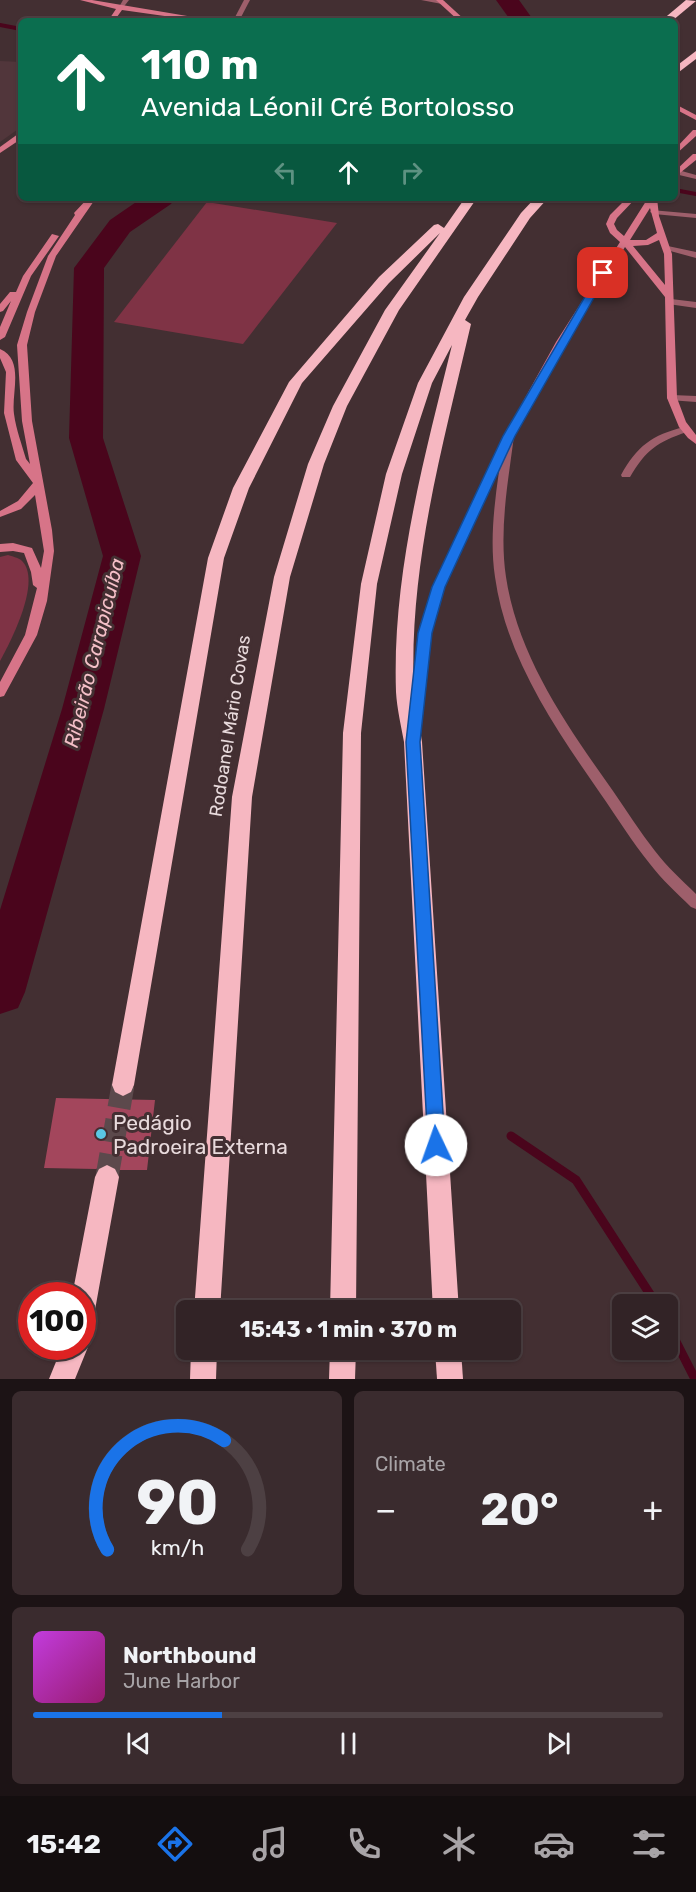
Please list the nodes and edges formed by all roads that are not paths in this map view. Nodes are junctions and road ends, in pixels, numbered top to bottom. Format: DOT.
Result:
graph roads {
  1 [pos="83,0"];
  2 [pos="126,0"];
  3 [pos="247,0"];
  4 [pos="424,0"];
  5 [pos="692,0"];
  6 [pos="440,1"];
  7 [pos="120,8"];
  8 [pos="113,18"];
  9 [pos="191,18"];
  10 [pos="238,18"];
  11 [pos="460,18"];
  12 [pos="670,18"];
  13 [pos="696,54"];
  14 [pos="678,69"];
  15 [pos="678,106"];
  16 [pos="678,107"];
  17 [pos="696,111"];
  18 [pos="696,118"];
  19 [pos="696,132"];
  20 [pos="18,138"];
  21 [pos="678,150"];
  22 [pos="0,151"];
  23 [pos="696,156"];
  24 [pos="678,171"];
  25 [pos="678,173"];
  26 [pos="696,177"];
  27 [pos="89,201"];
  28 [pos="467,201"];
  29 [pos="468,201"];
  30 [pos="539,201"];
  31 [pos="629,201"];
  32 [pos="650,201"];
  33 [pos="652,201"];
  34 [pos="84,207"];
  35 [pos="654,212"];
  36 [pos="696,216"];
  37 [pos="661,234"];
  38 [pos="625,241"];
  39 [pos="666,247"];
  40 [pos="696,255"];
  41 [pos="27,276"];
  42 [pos="471,297"];
  43 [pos="670,300"];
  44 [pos="696,305"];
  45 [pos="0,309"];
  46 [pos="0,337"];
  47 [pos="0,352"];
  48 [pos="672,398"];
  49 [pos="696,399"];
  50 [pos="684,430"];
  51 [pos="509,436"];
  52 [pos="696,441"];
  53 [pos="626,475"];
  54 [pos="37,482"];
  55 [pos="0,514"];
  56 [pos="0,548"];
  57 [pos="41,601"];
  58 [pos="0,693"];
  59 [pos="413,742"];
  60 [pos="696,903"];
  61 [pos="123,1084"];
  62 [pos="107,1177"];
  63 [pos="87,1282"];
  64 [pos="208,1300"];
  65 [pos="343,1300"];
  66 [pos="445,1300"];
  67 [pos="70,1360"];
  68 [pos="204,1360"];
  69 [pos="343,1360"];
  70 [pos="449,1360"];
  71 [pos="62,1379"];
  72 [pos="203,1379"];
  73 [pos="342,1379"];
  74 [pos="450,1379"];
  1 -- 7 [label="main road"];
  2 -- 7 [label="street"];
  3 -- 10 [label="street"];
  4 -- 6 [label="street"];
  5 -- 12 [label="highway"];
  6 -- 11 [label="main road"];
  7 -- 8 [label="main road"];
  7 -- 9 [label="main road"];
  13 -- 14 [label="highway"];
  15 -- 17 [label="main road"];
  16 -- 18 [label="main road"];
  19 -- 21 [label="main road"];
  20 -- 22 [label="main road"];
  23 -- 24 [label="main road"];
  25 -- 26 [label="street"];
  27 -- 34 [label="main road"];
  28 -- 61 [label="highway"];
  29 -- 64 [label="highway, Rodoanel Mário Covas"];
  30 -- 42 [label="highway"];
  31 -- 38 [label="main road"];
  32 -- 38 [label="main road"];
  33 -- 35 [label="main road"];
  34 -- 41 [label="main road"];
  34 -- 54 [label="main road"];
  35 -- 36 [label="street"];
  35 -- 37 [label="main road"];
  37 -- 38 [label="main road"];
  37 -- 39 [label="main road"];
  38 -- 43 [label="main road"];
  38 -- 51 [label="main road"];
  39 -- 40 [label="street"];
  39 -- 43 [label="main road"];
  41 -- 45 [label="main road"];
  41 -- 46 [label="main road"];
  42 -- 59 [label="highway"];
  42 -- 65 [label="highway"];
  43 -- 44 [label="street"];
  43 -- 48 [label="main road"];
  47 -- 54 [label="main road"];
  48 -- 49 [label="street"];
  48 -- 50 [label="main road"];
  50 -- 52 [label="main road"];
  50 -- 53 [label="street"];
  51 -- 59 [label="main road"];
  51 -- 60 [label="street"];
  54 -- 55 [label="main road"];
  54 -- 57 [label="main road"];
  56 -- 57 [label="main road"];
  57 -- 58 [label="main road"];
  59 -- 66 [label="highway"];
  62 -- 63 [label="highway"];
  67 -- 71 [label="highway"];
  68 -- 72 [label="highway"];
  69 -- 73 [label="highway"];
  70 -- 74 [label="highway"];
}
